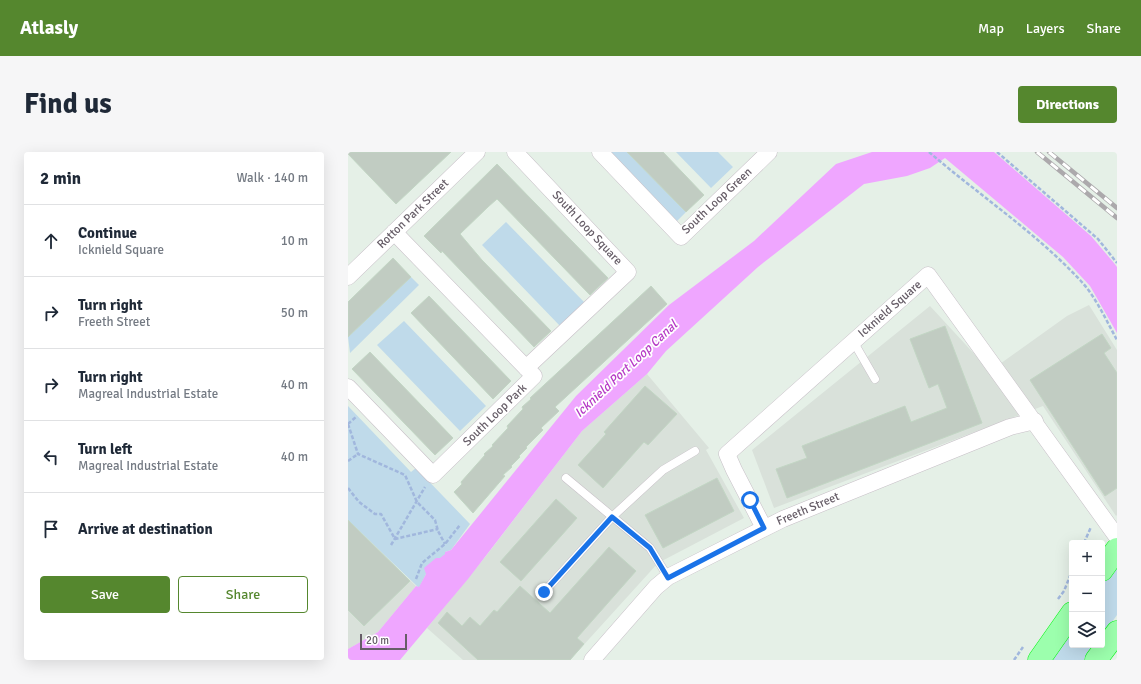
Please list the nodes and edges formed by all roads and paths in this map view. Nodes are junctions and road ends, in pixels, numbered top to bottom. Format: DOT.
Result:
graph roads {
  1 [pos="477,152"];
  2 [pos="515,152"];
  3 [pos="600,152"];
  4 [pos="769,152"];
  5 [pos="929,152"];
  6 [pos="997,152"];
  7 [pos="394,232"];
  8 [pos="1117,263"];
  9 [pos="348,277"];
  10 [pos="1117,340"];
  11 [pos="853,341"];
  12 [pos="526,368"];
  13 [pos="875,379"];
  14 [pos="348,387"];
  15 [pos="1035,421"];
  16 [pos="348,424"];
  17 [pos="695,451"];
  18 [pos="358,454"];
  19 [pos="348,461"];
  20 [pos="566,478"];
  21 [pos="348,488"];
  22 [pos="417,502"];
  23 [pos="612,517"];
  24 [pos="460,525"];
  25 [pos="764,528"];
  26 [pos="438,529"];
  27 [pos="1117,537"];
  28 [pos="395,539"];
  29 [pos="445,544"];
  30 [pos="391,545"];
  31 [pos="1117,549"];
  32 [pos="1105,566"];
  33 [pos="668,578"];
  34 [pos="416,579"];
  35 [pos="1064,591"];
  36 [pos="544,592"];
  37 [pos="1069,601"];
  38 [pos="1069,605"];
  39 [pos="1117,632"];
  40 [pos="592,660"];
  41 [pos="1039,660"];
  42 [pos="1096,660"];
  1 -- 7 [label="street, Rotton Park Street"];
  2 -- 12 [label="street, South Loop Square"];
  3 -- 4 [label="street, South Loop Green"];
  5 -- 10 [label="path"];
  6 -- 8 [label="path"];
  7 -- 9 [label="street, Rotton Park Street"];
  7 -- 12 [label="street, South Loop Park"];
  11 -- 13 [label="lane"];
  11 -- 15 [label="street, Icknield Square"];
  11 -- 25 [label="street, Icknield Square"];
  12 -- 14 [label="street, South Loop Park"];
  15 -- 25 [label="street, Freeth Street"];
  15 -- 27 [label="street, Icknield Square"];
  16 -- 18 [label="path"];
  17 -- 23 [label="lane"];
  18 -- 19 [label="path"];
  18 -- 22 [label="path"];
  20 -- 23 [label="lane"];
  21 -- 28 [label="path"];
  22 -- 26 [label="path"];
  22 -- 28 [label="path"];
  23 -- 33 [label="lane"];
  23 -- 36 [label="lane"];
  24 -- 29 [label="path"];
  25 -- 33 [label="street, Freeth Street"];
  26 -- 28 [label="path"];
  26 -- 29 [label="path"];
  28 -- 30 [label="path"];
  29 -- 34 [label="path"];
  31 -- 32 [label="highway"];
  33 -- 40 [label="street, Freeth Street"];
  35 -- 37 [label="path"];
  38 -- 41 [label="highway"];
  39 -- 42 [label="highway"];
}
